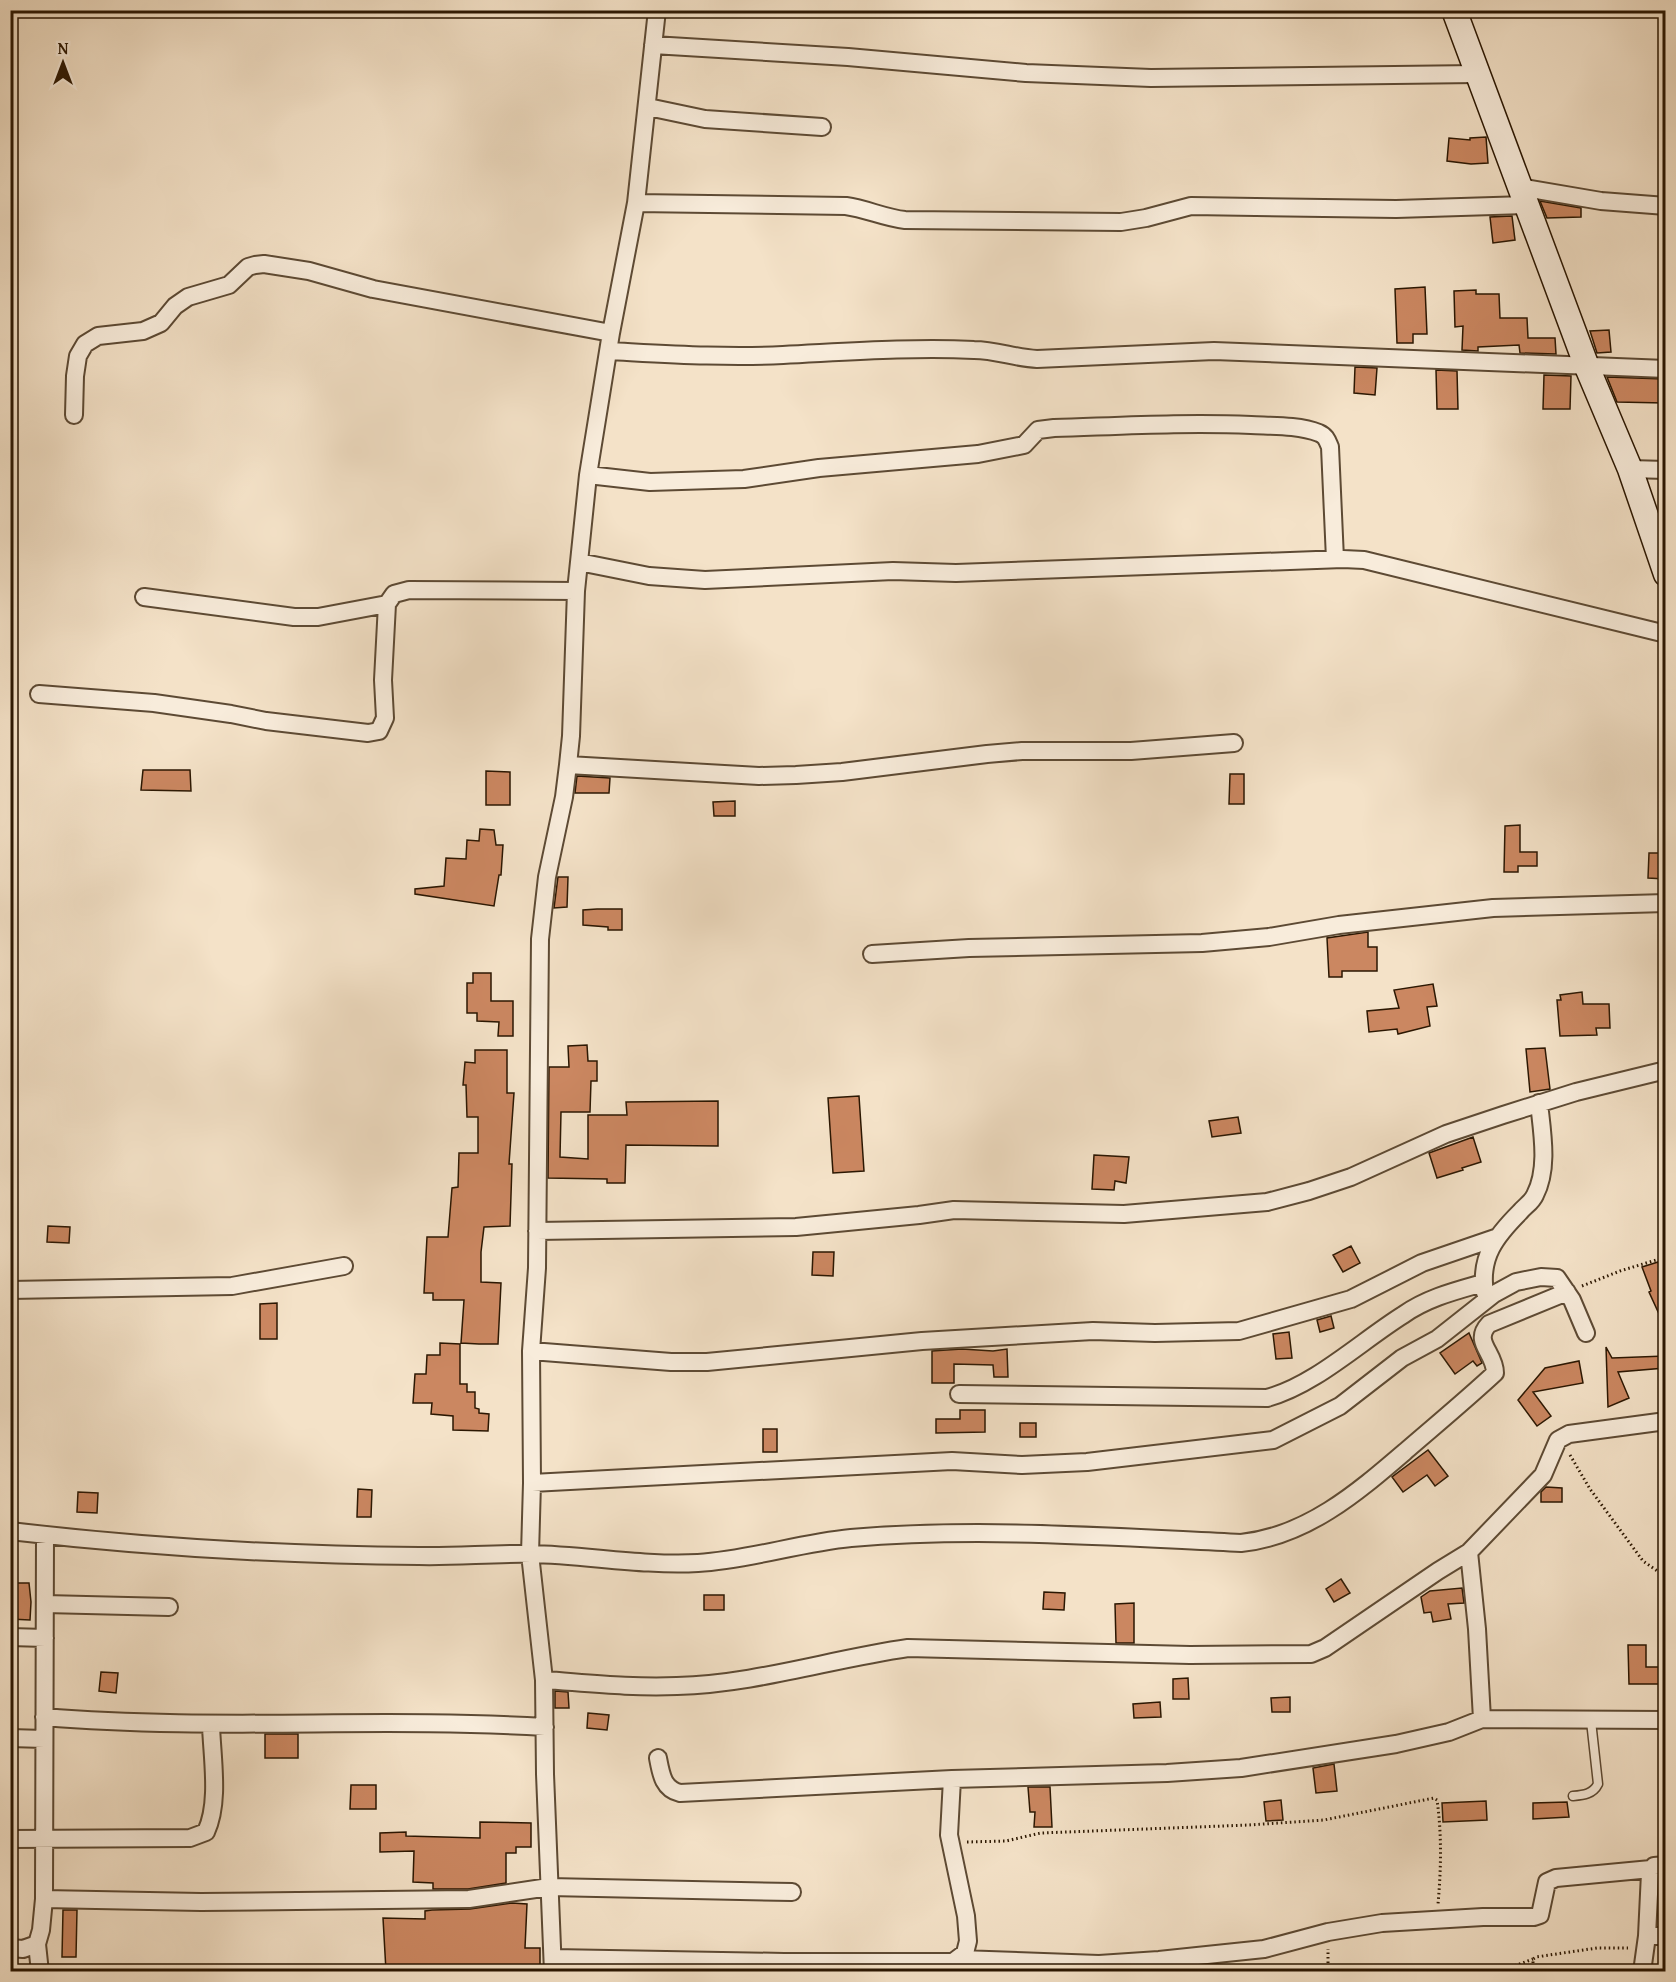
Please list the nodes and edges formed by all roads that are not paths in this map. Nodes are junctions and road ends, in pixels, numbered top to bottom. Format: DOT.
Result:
graph roads {
  1 [pos="657,10"];
  2 [pos="1454,10"];
  3 [pos="653,45"];
  4 [pos="1477,74"];
  5 [pos="648,106"];
  6 [pos="822,127"];
  7 [pos="1523,196"];
  8 [pos="636,203"];
  9 [pos="1665,206"];
  10 [pos="611,333"];
  11 [pos="609,351"];
  12 [pos="1587,367"];
  13 [pos="1665,369"];
  14 [pos="74,415"];
  15 [pos="1630,469"];
  16 [pos="1665,470"];
  17 [pos="588,475"];
  18 [pos="1335,559"];
  19 [pos="579,561"];
  20 [pos="1665,574"];
  21 [pos="576,591"];
  22 [pos="144,597"];
  23 [pos="387,604"];
  24 [pos="1665,634"];
  25 [pos="39,694"];
  26 [pos="1234,743"];
  27 [pos="568,765"];
  28 [pos="1665,903"];
  29 [pos="872,954"];
  30 [pos="1665,1070"];
  31 [pos="1539,1103"];
  32 [pos="537,1231"];
  33 [pos="1495,1238"];
  34 [pos="344,1266"];
  35 [pos="10,1290"];
  36 [pos="1485,1292"];
  37 [pos="1567,1292"];
  38 [pos="1586,1333"];
  39 [pos="531,1351"];
  40 [pos="959,1395"];
  41 [pos="1665,1421"];
  42 [pos="532,1483"];
  43 [pos="10,1531"];
  44 [pos="45,1535"];
  45 [pos="1469,1552"];
  46 [pos="530,1554"];
  47 [pos="45,1604"];
  48 [pos="169,1607"];
  49 [pos="10,1637"];
  50 [pos="45,1638"];
  51 [pos="544,1680"];
  52 [pos="44,1717"];
  53 [pos="1482,1719"];
  54 [pos="1665,1720"];
  55 [pos="1591,1721"];
  56 [pos="211,1725"];
  57 [pos="545,1727"];
  58 [pos="10,1738"];
  59 [pos="44,1739"];
  60 [pos="658,1758"];
  61 [pos="952,1779"];
  62 [pos="1573,1796"];
  63 [pos="10,1839"];
  64 [pos="44,1839"];
  65 [pos="1658,1867"];
  66 [pos="549,1887"];
  67 [pos="792,1892"];
  68 [pos="44,1899"];
  69 [pos="1665,1936"];
  70 [pos="1646,1942"];
  71 [pos="37,1944"];
  72 [pos="10,1948"];
  73 [pos="960,1959"];
  74 [pos="553,1965"];
  75 [pos="40,1971"];
  76 [pos="1642,1971"];
  1 -- 3 [label="street"];
  2 -- 4 [label="street"];
  3 -- 4 [label="street"];
  3 -- 5 [label="street"];
  4 -- 7 [label="street"];
  5 -- 6 [label="street"];
  5 -- 8 [label="street"];
  7 -- 8 [label="street"];
  7 -- 9 [label="street"];
  7 -- 12 [label="street"];
  8 -- 10 [label="street"];
  10 -- 11 [label="street"];
  10 -- 14 [label="street"];
  11 -- 12 [label="street"];
  11 -- 17 [label="street"];
  12 -- 13 [label="street"];
  12 -- 15 [label="street"];
  15 -- 16 [label="street"];
  15 -- 20 [label="street"];
  17 -- 18 [label="street"];
  17 -- 19 [label="street"];
  18 -- 19 [label="street"];
  18 -- 24 [label="street"];
  19 -- 21 [label="street"];
  21 -- 23 [label="street"];
  21 -- 27 [label="street"];
  22 -- 23 [label="street"];
  23 -- 25 [label="street"];
  26 -- 27 [label="street"];
  27 -- 32 [label="street"];
  28 -- 29 [label="street"];
  30 -- 31 [label="street"];
  31 -- 32 [label="street"];
  31 -- 33 [label="street"];
  32 -- 39 [label="street"];
  33 -- 36 [label="street"];
  33 -- 39 [label="street"];
  34 -- 35 [label="street"];
  36 -- 37 [label="street"];
  36 -- 40 [label="street"];
  36 -- 42 [label="street"];
  37 -- 38 [label="street"];
  37 -- 46 [label="street"];
  39 -- 42 [label="street"];
  41 -- 45 [label="street"];
  42 -- 46 [label="street"];
  43 -- 44 [label="street"];
  44 -- 46 [label="street"];
  44 -- 47 [label="street"];
  45 -- 51 [label="street"];
  45 -- 53 [label="street"];
  46 -- 51 [label="street"];
  47 -- 48 [label="street"];
  47 -- 50 [label="street"];
  49 -- 50 [label="street"];
  50 -- 52 [label="street"];
  51 -- 57 [label="street"];
  52 -- 56 [label="street"];
  52 -- 59 [label="street"];
  53 -- 55 [label="street"];
  53 -- 61 [label="street"];
  54 -- 55 [label="street"];
  55 -- 62 [label="lane"];
  56 -- 57 [label="street"];
  56 -- 64 [label="street"];
  57 -- 66 [label="street"];
  58 -- 59 [label="street"];
  59 -- 64 [label="street"];
  60 -- 61 [label="street"];
  61 -- 73 [label="street"];
  63 -- 64 [label="street"];
  64 -- 68 [label="street"];
  65 -- 70 [label="street"];
  65 -- 73 [label="street"];
  66 -- 67 [label="street"];
  66 -- 68 [label="street"];
  66 -- 74 [label="street"];
  68 -- 71 [label="street"];
  69 -- 70 [label="street"];
  70 -- 76 [label="street"];
  71 -- 72 [label="street"];
  71 -- 75 [label="street"];
  73 -- 74 [label="street"];
}
